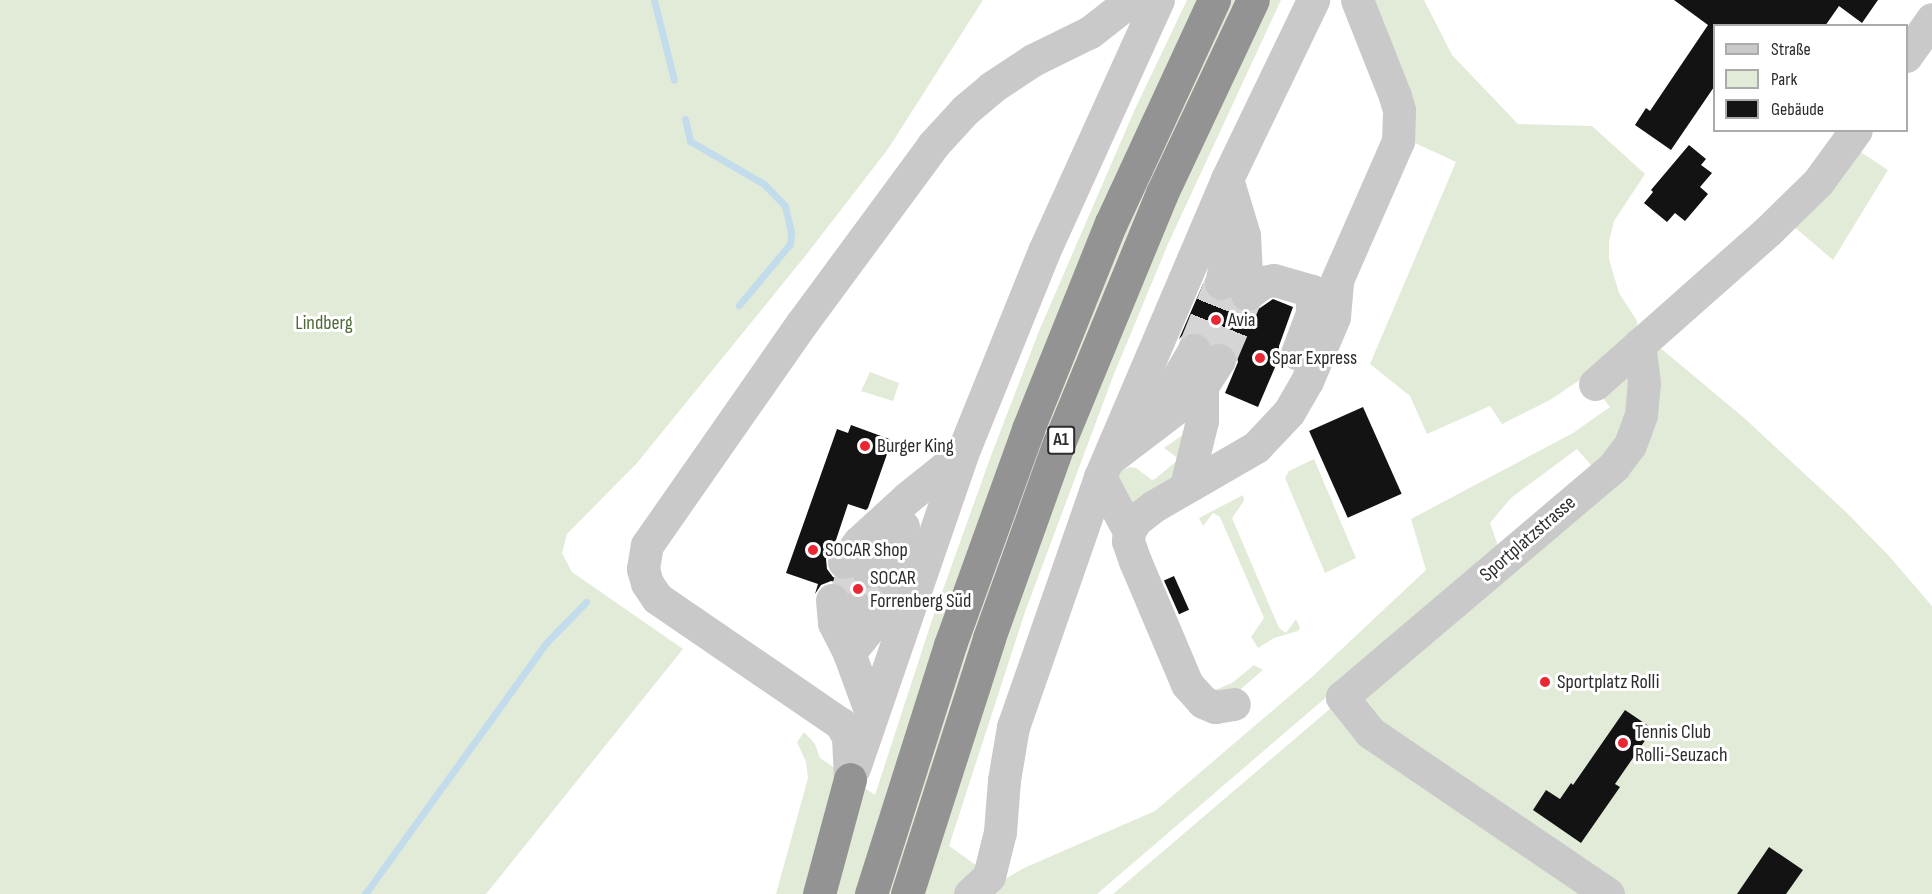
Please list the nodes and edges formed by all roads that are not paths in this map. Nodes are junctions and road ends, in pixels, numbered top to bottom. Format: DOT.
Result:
graph roads {
  1 [pos="1131,0"];
  2 [pos="1158,0"];
  3 [pos="1214,0"];
  4 [pos="1252,0"];
  5 [pos="1313,0"];
  6 [pos="1357,0"];
  7 [pos="1932,19"];
  8 [pos="1908,53"];
  9 [pos="1855,132"];
  10 [pos="1231,191"];
  11 [pos="1639,344"];
  12 [pos="1595,384"];
  13 [pos="962,454"];
  14 [pos="1236,459"];
  15 [pos="1103,469"];
  16 [pos="1186,486"];
  17 [pos="907,498"];
  18 [pos="1129,531"];
  19 [pos="876,572"];
  20 [pos="849,653"];
  21 [pos="1234,704"];
  22 [pos="871,713"];
  23 [pos="850,779"];
  24 [pos="819,894"];
  25 [pos="870,894"];
  26 [pos="907,894"];
  27 [pos="970,894"];
  28 [pos="1608,894"];
  1 -- 23 [label="street"];
  2 -- 13 [label="street"];
  3 -- 25 [label="highway, A1"];
  4 -- 26 [label="highway, A1"];
  5 -- 10 [label="street"];
  6 -- 14 [label="street"];
  7 -- 8 [label="street"];
  9 -- 11 [label="street"];
  10 -- 14 [label="street"];
  10 -- 15 [label="street"];
  11 -- 12 [label="street"];
  11 -- 28 [label="street, Sportplatzstrasse"];
  13 -- 17 [label="street"];
  13 -- 19 [label="street"];
  14 -- 16 [label="street"];
  15 -- 16 [label="street"];
  15 -- 18 [label="street"];
  15 -- 27 [label="street"];
  16 -- 18 [label="street"];
  17 -- 19 [label="street"];
  17 -- 19 [label="street"];
  18 -- 21 [label="street"];
  19 -- 22 [label="street"];
  20 -- 20 [label="street"];
  20 -- 22 [label="street"];
  22 -- 23 [label="street"];
  23 -- 24 [label="highway"];
}
